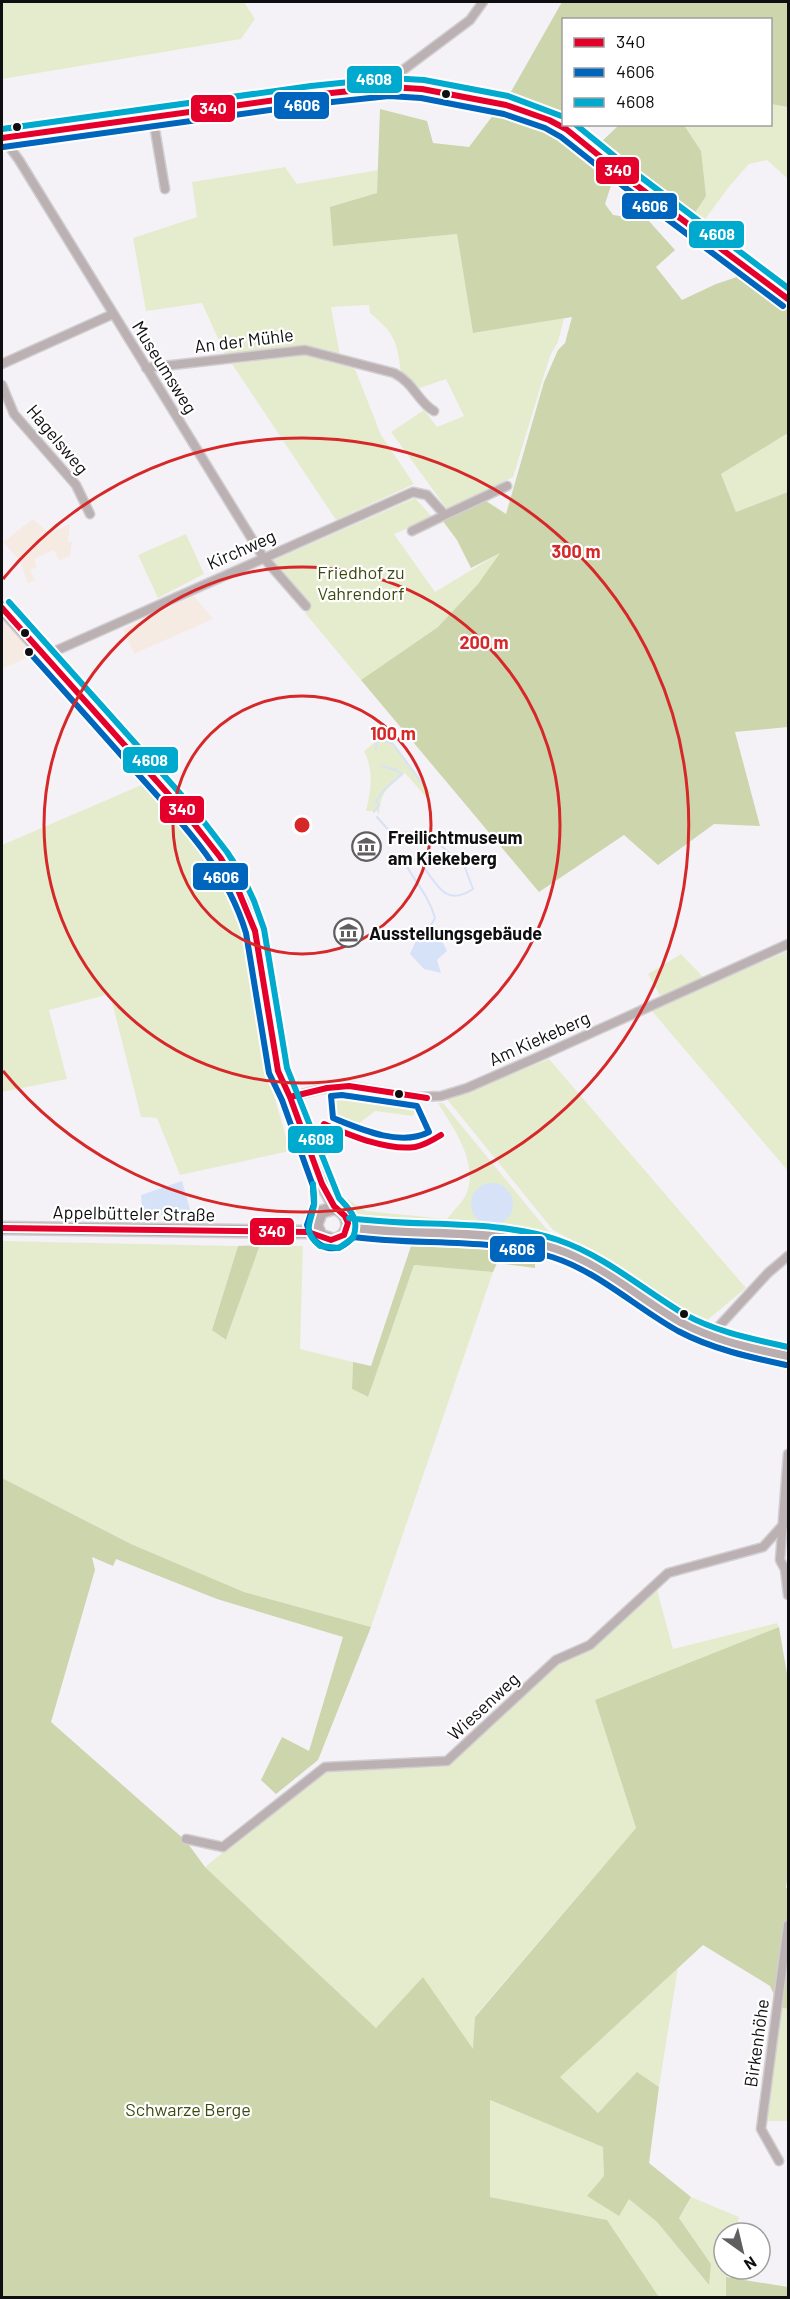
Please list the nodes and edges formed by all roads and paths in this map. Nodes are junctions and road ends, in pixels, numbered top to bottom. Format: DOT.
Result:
graph roads {
  1 [pos="483,2"];
  2 [pos="389,87"];
  3 [pos="153,118"];
  4 [pos="2,138"];
  5 [pos="165,189"];
  6 [pos="789,299"];
  7 [pos="113,314"];
  8 [pos="2,364"];
  9 [pos="146,368"];
  10 [pos="2,385"];
  11 [pos="434,411"];
  12 [pos="507,486"];
  13 [pos="90,514"];
  14 [pos="445,515"];
  15 [pos="412,531"];
  16 [pos="263,557"];
  17 [pos="306,606"];
  18 [pos="2,608"];
  19 [pos="44,656"];
  20 [pos="789,944"];
  21 [pos="290,1097"];
  22 [pos="322,1184"];
  23 [pos="336,1209"];
  24 [pos="319,1215"];
  25 [pos="348,1227"];
  26 [pos="2,1228"];
  27 [pos="266,1233"];
  28 [pos="321,1236"];
  29 [pos="789,1256"];
  30 [pos="710,1337"];
  31 [pos="789,1356"];
  32 [pos="789,1454"];
  33 [pos="785,1525"];
  34 [pos="789,1595"];
  35 [pos="186,1839"];
  36 [pos="789,1925"];
  37 [pos="779,2161"];
  1 -- 2 [label="street"];
  2 -- 3 [label="street"];
  2 -- 6 [label="street"];
  3 -- 4 [label="street"];
  3 -- 5 [label="street"];
  4 -- 7 [label="street, Museumsweg"];
  7 -- 8 [label="street"];
  7 -- 9 [label="street, Museumsweg"];
  9 -- 11 [label="street, An der Mühle"];
  9 -- 16 [label="street, Museumsweg"];
  10 -- 13 [label="street, Hagelsweg"];
  12 -- 14 [label="street"];
  14 -- 15 [label="street"];
  14 -- 16 [label="street, Kirchweg"];
  16 -- 17 [label="street, Museumsweg"];
  16 -- 19 [label="street, Kirchweg"];
  18 -- 19 [label="main road"];
  19 -- 21 [label="main road"];
  20 -- 21 [label="street, Am Kiekeberg"];
  21 -- 22 [label="main road"];
  22 -- 23 [label="main road"];
  22 -- 24 [label="main road"];
  23 -- 24 [label="main road"];
  23 -- 25 [label="main road"];
  24 -- 27 [label="main road, Appelbütteler Straße"];
  24 -- 28 [label="main road"];
  25 -- 28 [label="main road"];
  25 -- 30 [label="main road"];
  26 -- 27 [label="main road, Appelbütteler Straße"];
  27 -- 28 [label="main road, Appelbütteler Straße"];
  29 -- 30 [label="street"];
  30 -- 31 [label="main road"];
  32 -- 33 [label="street"];
  33 -- 34 [label="street"];
  33 -- 35 [label="street, Wiesenweg"];
  36 -- 37 [label="street, Birkenhöhe"];
}
